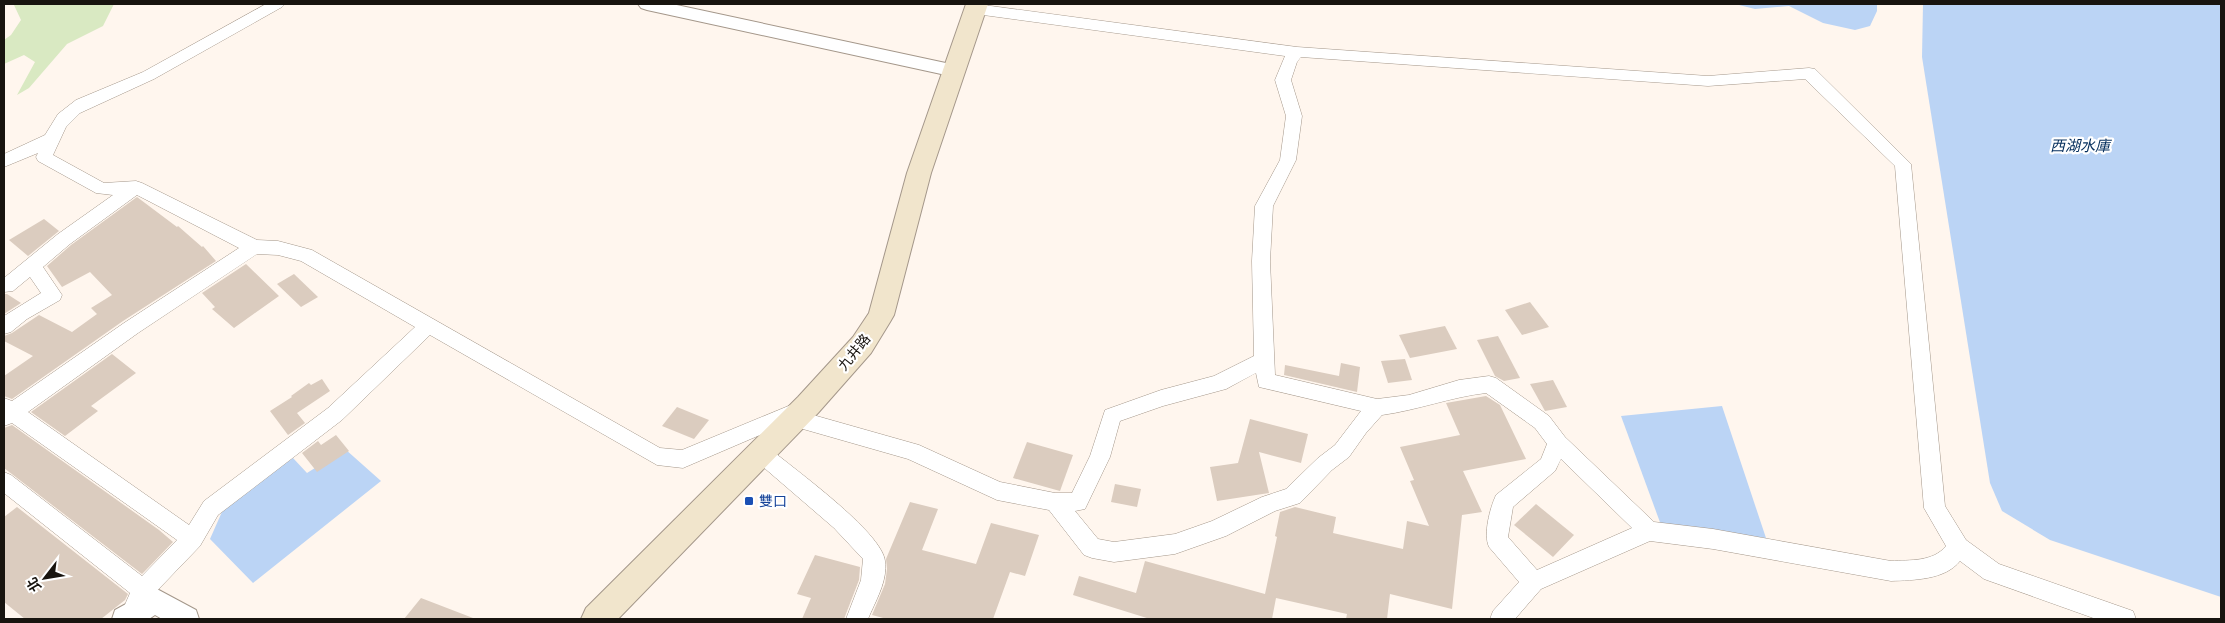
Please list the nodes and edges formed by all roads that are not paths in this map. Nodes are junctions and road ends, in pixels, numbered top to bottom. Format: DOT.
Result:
graph roads {
  1 [pos="277,4"];
  2 [pos="647,4"];
  3 [pos="976,6"];
  4 [pos="1297,52"];
  5 [pos="955,71"];
  6 [pos="52,139"];
  7 [pos="4,161"];
  8 [pos="136,187"];
  9 [pos="254,247"];
  10 [pos="32,266"];
  11 [pos="4,285"];
  12 [pos="429,325"];
  13 [pos="4,327"];
  14 [pos="1264,360"];
  15 [pos="1377,407"];
  16 [pos="6,412"];
  17 [pos="802,412"];
  18 [pos="1558,443"];
  19 [pos="762,454"];
  20 [pos="8,491"];
  21 [pos="1055,502"];
  22 [pos="1649,531"];
  23 [pos="192,539"];
  24 [pos="1958,547"];
  25 [pos="1533,582"];
  26 [pos="133,608"];
  27 [pos="186,619"];
  28 [pos="596,619"];
  29 [pos="857,619"];
  30 [pos="1501,619"];
  31 [pos="2125,619"];
  1 -- 6 [label="street"];
  2 -- 5 [label="street"];
  3 -- 4 [label="street"];
  3 -- 5 [label="main road, 九井路"];
  4 -- 14 [label="street"];
  4 -- 24 [label="street"];
  5 -- 17 [label="main road, 九井路"];
  6 -- 7 [label="street"];
  6 -- 8 [label="street"];
  8 -- 9 [label="street"];
  8 -- 10 [label="street"];
  9 -- 12 [label="street"];
  9 -- 16 [label="street"];
  10 -- 11 [label="street"];
  10 -- 13 [label="street"];
  12 -- 17 [label="street"];
  12 -- 23 [label="street"];
  14 -- 15 [label="street"];
  14 -- 21 [label="street"];
  15 -- 18 [label="street"];
  15 -- 21 [label="street"];
  16 -- 23 [label="street"];
  17 -- 19 [label="main road, 九井路"];
  17 -- 21 [label="street"];
  18 -- 22 [label="street"];
  18 -- 25 [label="street"];
  19 -- 28 [label="main road, 九井路"];
  19 -- 29 [label="street"];
  20 -- 26 [label="street"];
  22 -- 24 [label="street"];
  22 -- 25 [label="street"];
  23 -- 26 [label="street"];
  24 -- 31 [label="street"];
  25 -- 30 [label="street"];
  26 -- 27 [label="street"];
}
